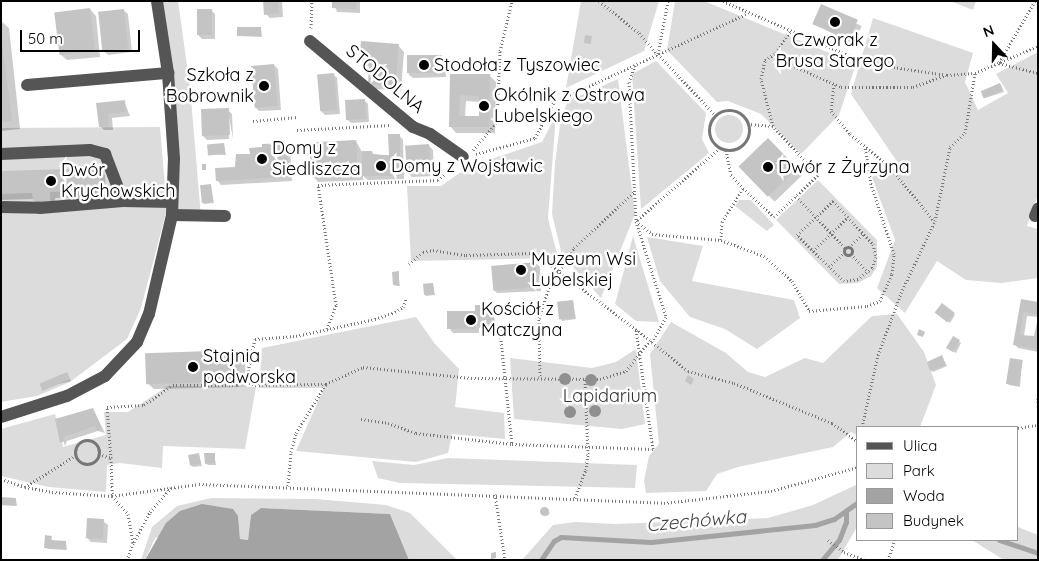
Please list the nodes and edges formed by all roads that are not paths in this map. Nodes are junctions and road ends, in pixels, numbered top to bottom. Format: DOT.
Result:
graph roads {
  1 [pos="157,1"];
  2 [pos="310,41"];
  3 [pos="168,73"];
  4 [pos="27,85"];
  5 [pos="1,154"];
  6 [pos="463,157"];
  7 [pos="123,201"];
  8 [pos="1,207"];
  9 [pos="172,209"];
  10 [pos="226,216"];
  11 [pos="1,417"];
  1 -- 3 [label="street"];
  2 -- 6 [label="street, STODOLNA"];
  3 -- 4 [label="street"];
  3 -- 9 [label="street"];
  5 -- 7 [label="street"];
  7 -- 8 [label="street"];
  7 -- 9 [label="street"];
  9 -- 10 [label="street"];
  9 -- 11 [label="street"];
}
